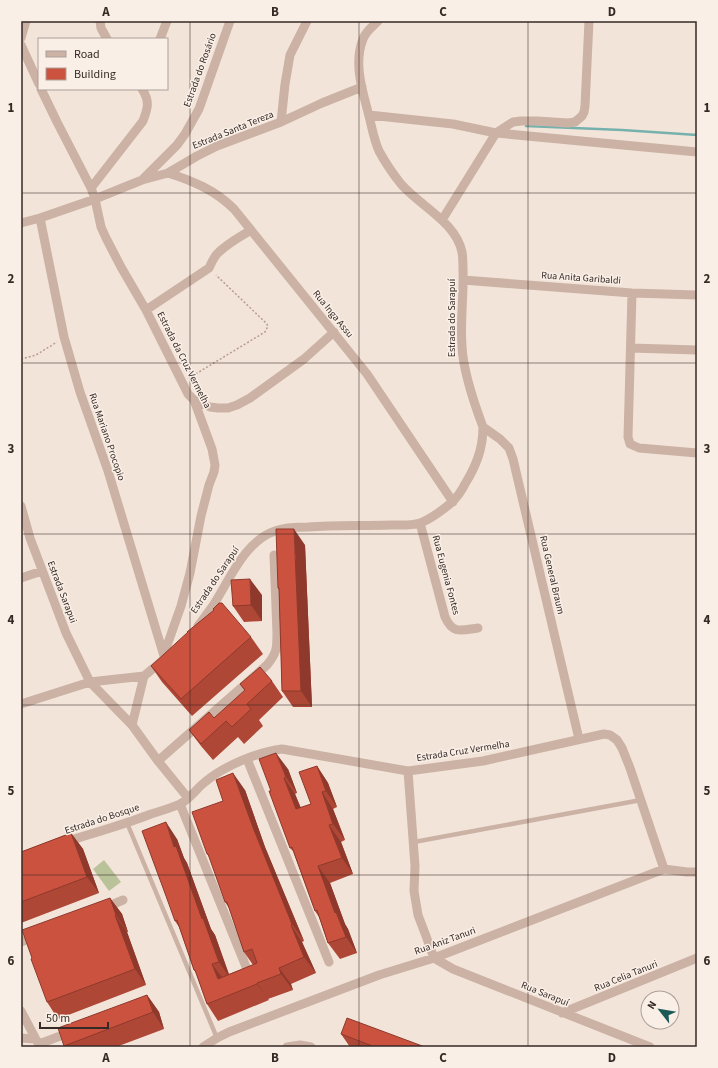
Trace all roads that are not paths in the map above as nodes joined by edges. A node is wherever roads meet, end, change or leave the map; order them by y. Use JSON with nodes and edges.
{"nodes":[{"id":1,"x":26,"y":21,"type":"edge"},
{"id":2,"x":100,"y":21,"type":"edge"},
{"id":3,"x":168,"y":21,"type":"edge"},
{"id":4,"x":230,"y":21,"type":"edge"},
{"id":5,"x":307,"y":21,"type":"edge"},
{"id":6,"x":378,"y":21,"type":"edge"},
{"id":7,"x":589,"y":21,"type":"edge"},
{"id":8,"x":21,"y":38,"type":"edge"},
{"id":9,"x":106,"y":38,"type":"edge"},
{"id":10,"x":160,"y":38,"type":"edge"},
{"id":11,"x":21,"y":45,"type":"edge"},
{"id":12,"x":38,"y":82,"type":"edge"},
{"id":13,"x":362,"y":87,"type":"junction"},
{"id":14,"x":42,"y":90,"type":"edge"},
{"id":15,"x":143,"y":90,"type":"edge"},
{"id":16,"x":369,"y":115,"type":"junction"},
{"id":17,"x":282,"y":122,"type":"junction"},
{"id":18,"x":496,"y":133,"type":"junction"},
{"id":19,"x":697,"y":152,"type":"edge"},
{"id":20,"x":168,"y":173,"type":"junction"},
{"id":21,"x":142,"y":180,"type":"junction"},
{"id":22,"x":91,"y":188,"type":"junction"},
{"id":23,"x":95,"y":199,"type":"junction"},
{"id":24,"x":40,"y":218,"type":"junction"},
{"id":25,"x":442,"y":220,"type":"junction"},
{"id":26,"x":21,"y":223,"type":"edge"},
{"id":27,"x":251,"y":230,"type":"junction"},
{"id":28,"x":463,"y":280,"type":"junction"},
{"id":29,"x":632,"y":293,"type":"junction"},
{"id":30,"x":697,"y":295,"type":"edge"},
{"id":31,"x":146,"y":310,"type":"junction"},
{"id":32,"x":334,"y":332,"type":"junction"},
{"id":33,"x":631,"y":348,"type":"junction"},
{"id":34,"x":697,"y":350,"type":"edge"},
{"id":35,"x":194,"y":400,"type":"junction"},
{"id":36,"x":483,"y":427,"type":"junction"},
{"id":37,"x":697,"y":453,"type":"edge"},
{"id":38,"x":453,"y":502,"type":"junction"},
{"id":39,"x":21,"y":506,"type":"edge"},
{"id":40,"x":420,"y":523,"type":"junction"},
{"id":41,"x":274,"y":555,"type":"dead end"},
{"id":42,"x":42,"y":571,"type":"junction"},
{"id":43,"x":21,"y":578,"type":"edge"},
{"id":44,"x":478,"y":628,"type":"dead end"},
{"id":45,"x":192,"y":634,"type":"edge"},
{"id":46,"x":175,"y":651,"type":"edge"},
{"id":47,"x":164,"y":657,"type":"junction"},
{"id":48,"x":144,"y":676,"type":"junction"},
{"id":49,"x":90,"y":682,"type":"junction"},
{"id":50,"x":21,"y":704,"type":"edge"},
{"id":51,"x":132,"y":725,"type":"junction"},
{"id":52,"x":579,"y":739,"type":"junction"},
{"id":53,"x":247,"y":759,"type":"junction"},
{"id":54,"x":158,"y":761,"type":"junction"},
{"id":55,"x":408,"y":771,"type":"junction"},
{"id":56,"x":188,"y":798,"type":"junction"},
{"id":57,"x":641,"y":800,"type":"junction"},
{"id":58,"x":180,"y":804,"type":"junction"},
{"id":59,"x":127,"y":823,"type":"junction"},
{"id":60,"x":414,"y":842,"type":"junction"},
{"id":61,"x":59,"y":844,"type":"edge"},
{"id":62,"x":664,"y":869,"type":"junction"},
{"id":63,"x":697,"y":872,"type":"edge"},
{"id":64,"x":123,"y":900,"type":"dead end"},
{"id":65,"x":94,"y":912,"type":"edge"},
{"id":66,"x":43,"y":933,"type":"edge"},
{"id":67,"x":21,"y":942,"type":"edge"},
{"id":68,"x":434,"y":958,"type":"junction"},
{"id":69,"x":697,"y":958,"type":"edge"},
{"id":70,"x":329,"y":962,"type":"dead end"},
{"id":71,"x":249,"y":974,"type":"edge"},
{"id":72,"x":21,"y":1011,"type":"edge"},
{"id":73,"x":562,"y":1013,"type":"junction"},
{"id":74,"x":81,"y":1028,"type":"edge"},
{"id":75,"x":21,"y":1038,"type":"edge"},
{"id":76,"x":217,"y":1038,"type":"junction"},
{"id":77,"x":38,"y":1043,"type":"edge"},
{"id":78,"x":203,"y":1047,"type":"edge"},
{"id":79,"x":287,"y":1047,"type":"edge"},
{"id":80,"x":311,"y":1047,"type":"edge"},
{"id":81,"x":650,"y":1047,"type":"edge"}],
"edges":[{"from":1,"to":8,"type":"street"},
{"from":2,"to":9,"type":"street"},
{"from":3,"to":10,"type":"street"},
{"from":4,"to":21,"type":"street","name":"Estrada do Rosário"},
{"from":5,"to":17,"type":"street"},
{"from":6,"to":13,"type":"street","name":"Estrada do Sarapuí"},
{"from":7,"to":18,"type":"street"},
{"from":11,"to":12,"type":"street"},
{"from":13,"to":16,"type":"street","name":"Estrada do Sarapuí"},
{"from":13,"to":17,"type":"street","name":"Estrada Santa Tereza"},
{"from":14,"to":22,"type":"street"},
{"from":15,"to":22,"type":"street"},
{"from":16,"to":18,"type":"street"},
{"from":16,"to":25,"type":"street","name":"Estrada do Sarapuí"},
{"from":17,"to":20,"type":"street","name":"Estrada Santa Tereza"},
{"from":18,"to":19,"type":"street"},
{"from":18,"to":25,"type":"street"},
{"from":20,"to":21,"type":"street","name":"Estrada Santa Tereza"},
{"from":20,"to":27,"type":"street","name":"Rua Inga Assu"},
{"from":21,"to":23,"type":"street","name":"Estrada Santa Tereza"},
{"from":22,"to":23,"type":"street"},
{"from":23,"to":24,"type":"street","name":"Estrada Santa Tereza"},
{"from":23,"to":31,"type":"street","name":"Estrada da Cruz Vermelha"},
{"from":24,"to":26,"type":"street","name":"Estrada Santa Tereza"},
{"from":24,"to":47,"type":"street","name":"Rua Mariano Procopio"},
{"from":25,"to":28,"type":"street","name":"Estrada do Sarapuí"},
{"from":27,"to":31,"type":"street"},
{"from":27,"to":32,"type":"street","name":"Rua Inga Assu"},
{"from":28,"to":29,"type":"street","name":"Rua Anita Garibaldi"},
{"from":28,"to":36,"type":"street","name":"Estrada do Sarapuí"},
{"from":29,"to":30,"type":"street","name":"Rua Anita Garibaldi"},
{"from":29,"to":33,"type":"street"},
{"from":31,"to":35,"type":"street","name":"Estrada da Cruz Vermelha"},
{"from":32,"to":35,"type":"street"},
{"from":32,"to":38,"type":"street","name":"Rua Inga Assu"},
{"from":33,"to":34,"type":"street"},
{"from":33,"to":37,"type":"street"},
{"from":35,"to":47,"type":"street","name":"Estrada da Cruz Vermelha"},
{"from":36,"to":38,"type":"street","name":"Estrada do Sarapuí"},
{"from":36,"to":52,"type":"street","name":"Rua General Braum"},
{"from":38,"to":40,"type":"street","name":"Estrada do Sarapuí"},
{"from":39,"to":42,"type":"street","name":"Estrada Sarapui"},
{"from":40,"to":44,"type":"street","name":"Rua Eugenia Fontes"},
{"from":40,"to":45,"type":"street","name":"Estrada do Sarapuí"},
{"from":41,"to":54,"type":"street"},
{"from":42,"to":43,"type":"street"},
{"from":42,"to":49,"type":"street","name":"Estrada Sarapui"},
{"from":46,"to":47,"type":"street"},
{"from":47,"to":48,"type":"street"},
{"from":48,"to":49,"type":"street"},
{"from":48,"to":51,"type":"street"},
{"from":49,"to":50,"type":"street"},
{"from":49,"to":51,"type":"street"},
{"from":51,"to":54,"type":"street"},
{"from":52,"to":55,"type":"street","name":"Estrada Cruz Vermelha"},
{"from":52,"to":57,"type":"street","name":"Estrada Cruz Vermelha"},
{"from":53,"to":55,"type":"street","name":"Estrada Cruz Vermelha"},
{"from":53,"to":56,"type":"street","name":"Estrada Cruz Vermelha"},
{"from":53,"to":70,"type":"street"},
{"from":54,"to":56,"type":"street"},
{"from":55,"to":60,"type":"street"},
{"from":56,"to":58,"type":"street","name":"Estrada do Bosque"},
{"from":57,"to":60,"type":"lane"},
{"from":57,"to":62,"type":"street","name":"Estrada Cruz Vermelha"},
{"from":58,"to":59,"type":"street","name":"Estrada do Bosque"},
{"from":58,"to":71,"type":"street"},
{"from":59,"to":61,"type":"street","name":"Estrada do Bosque"},
{"from":59,"to":76,"type":"lane"},
{"from":60,"to":68,"type":"street"},
{"from":62,"to":63,"type":"street","name":"Rua Aniz Tanuri"},
{"from":62,"to":68,"type":"street","name":"Rua Aniz Tanuri"},
{"from":64,"to":65,"type":"street"},
{"from":66,"to":67,"type":"street"},
{"from":68,"to":73,"type":"street","name":"Rua Sarapuí"},
{"from":68,"to":76,"type":"street","name":"Rua Aniz Tanuri"},
{"from":69,"to":73,"type":"street","name":"Rua Celia Tanuri"},
{"from":72,"to":77,"type":"street"},
{"from":73,"to":81,"type":"street","name":"Rua Sarapuí"},
{"from":74,"to":77,"type":"street"},
{"from":75,"to":77,"type":"street"},
{"from":76,"to":78,"type":"street","name":"Rua Aniz Tanuri"},
{"from":79,"to":80,"type":"street"}]}
